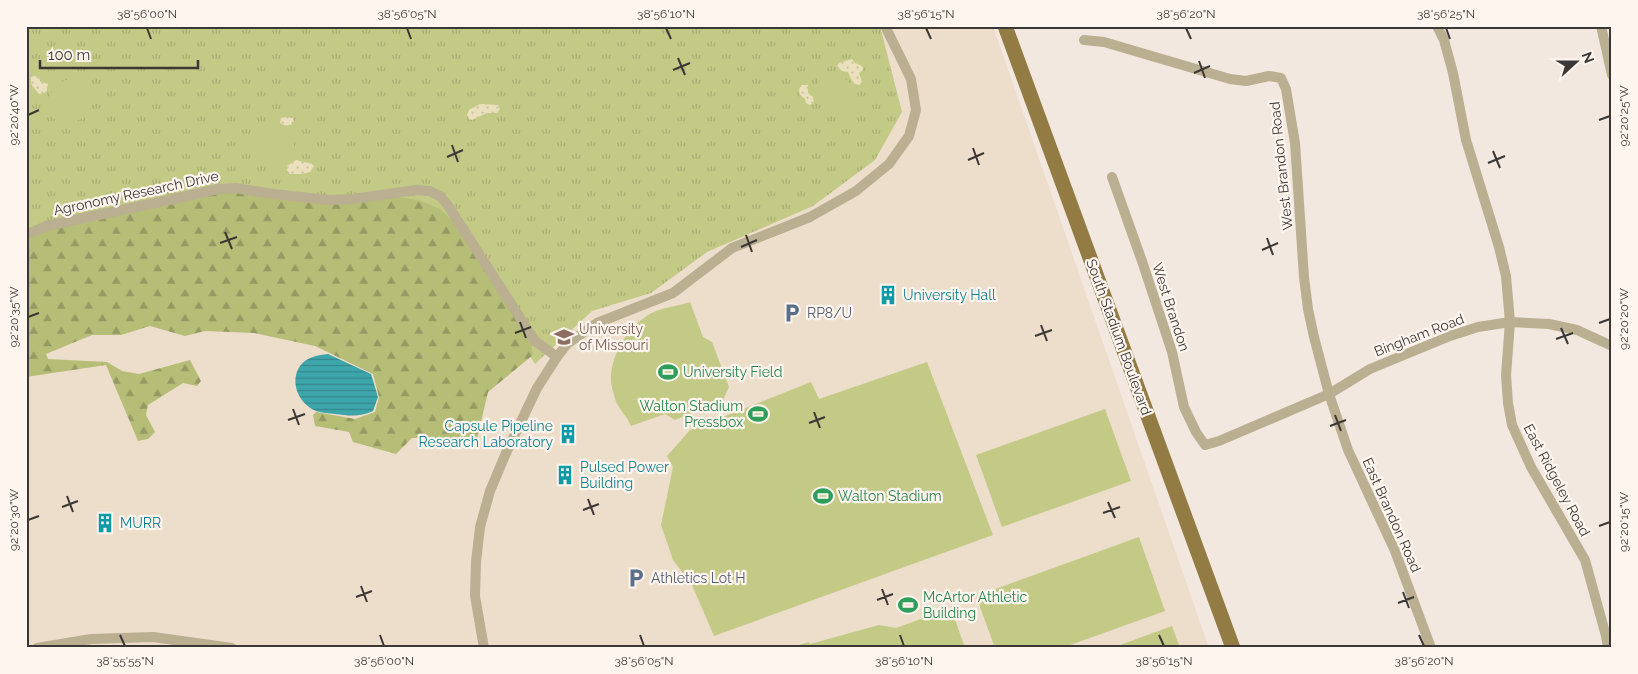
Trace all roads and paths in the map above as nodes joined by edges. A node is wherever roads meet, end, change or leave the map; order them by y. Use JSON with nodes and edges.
{"nodes":[{"id":1,"x":885,"y":26,"type":"edge"},
{"id":2,"x":1005,"y":26,"type":"edge"},
{"id":3,"x":1437,"y":26,"type":"edge"},
{"id":4,"x":1601,"y":26,"type":"edge"},
{"id":5,"x":1084,"y":40,"type":"dead end"},
{"id":6,"x":1612,"y":76,"type":"edge"},
{"id":7,"x":1112,"y":177,"type":"dead end"},
{"id":8,"x":26,"y":234,"type":"edge"},
{"id":9,"x":1510,"y":322,"type":"junction"},
{"id":10,"x":1612,"y":346,"type":"edge"},
{"id":11,"x":557,"y":357,"type":"junction"},
{"id":12,"x":1329,"y":394,"type":"junction"},
{"id":13,"x":1205,"y":445,"type":"joint"},
{"id":14,"x":208,"y":646,"type":"edge"},
{"id":15,"x":36,"y":648,"type":"edge"},
{"id":16,"x":232,"y":648,"type":"edge"},
{"id":17,"x":484,"y":648,"type":"edge"},
{"id":18,"x":1233,"y":648,"type":"edge"},
{"id":19,"x":1430,"y":648,"type":"edge"},
{"id":20,"x":1608,"y":648,"type":"edge"}],
"edges":[{"from":1,"to":11,"type":"street"},
{"from":2,"to":18,"type":"main road","name":"South Stadium Boulevard"},
{"from":3,"to":9,"type":"street","name":"East Ridgeley Road"},
{"from":4,"to":6,"type":"street"},
{"from":5,"to":12,"type":"street","name":"West Brandon Road"},
{"from":7,"to":13,"type":"street","name":"West Brandon"},
{"from":8,"to":11,"type":"street","name":"Agronomy Research Drive"},
{"from":9,"to":10,"type":"street","name":"Bingham Road"},
{"from":9,"to":12,"type":"street","name":"Bingham Road"},
{"from":9,"to":20,"type":"street","name":"East Ridgeley Road"},
{"from":11,"to":17,"type":"street"},
{"from":12,"to":13,"type":"street","name":"Bingham Road"},
{"from":12,"to":19,"type":"street","name":"East Brandon Road"},
{"from":14,"to":15,"type":"street"},
{"from":14,"to":16,"type":"street"}]}
